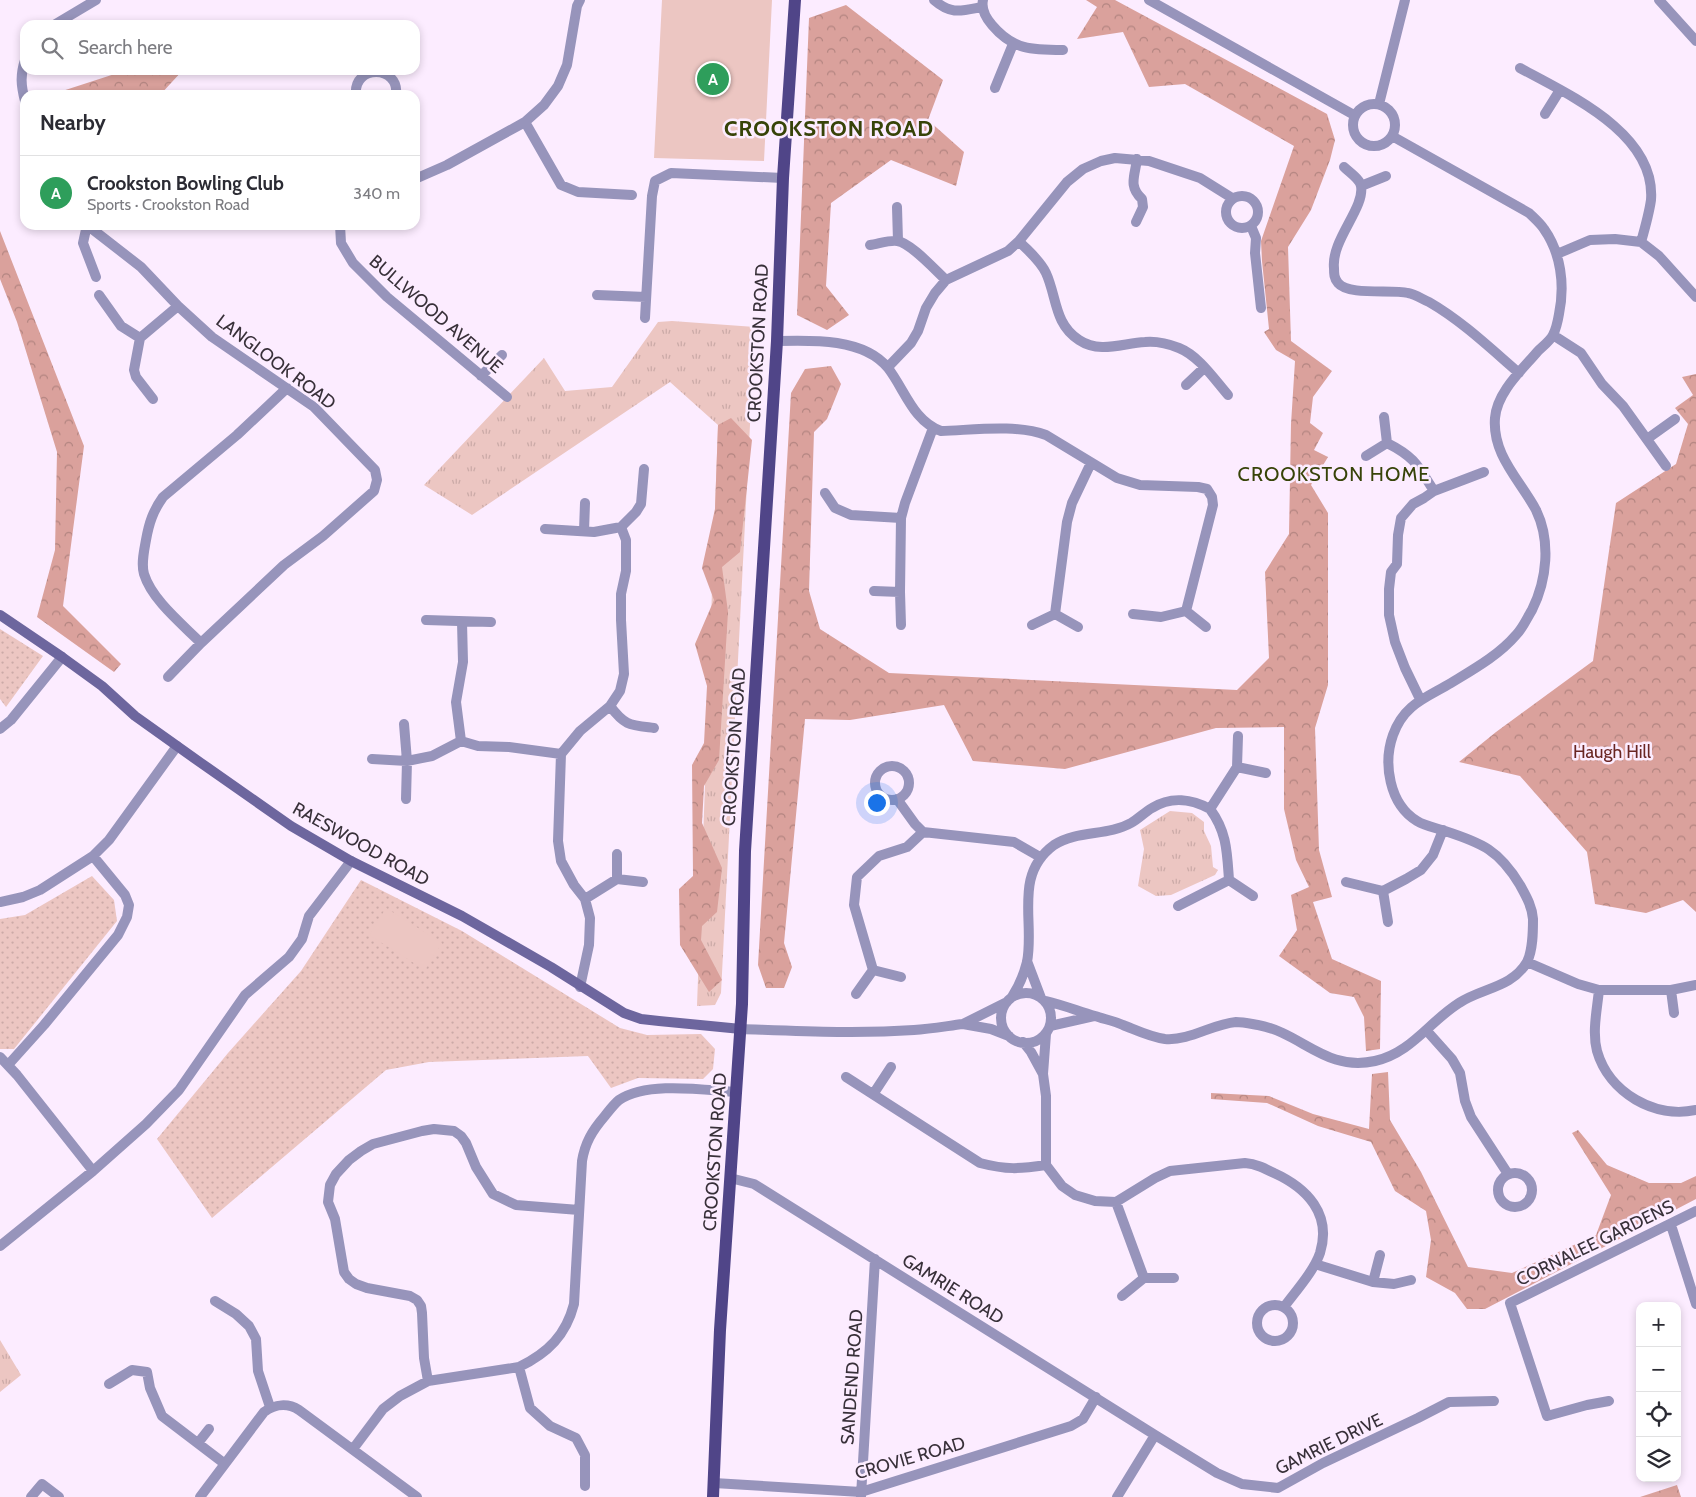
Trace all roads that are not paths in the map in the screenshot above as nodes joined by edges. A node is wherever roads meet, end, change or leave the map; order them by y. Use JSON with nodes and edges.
{"nodes":[{"id":1,"x":96,"y":0,"type":"edge"},
{"id":2,"x":580,"y":0,"type":"edge"},
{"id":3,"x":795,"y":0,"type":"edge"},
{"id":4,"x":934,"y":0,"type":"edge"},
{"id":5,"x":1149,"y":0,"type":"edge"},
{"id":6,"x":1405,"y":0,"type":"edge"},
{"id":7,"x":1659,"y":0,"type":"edge"},
{"id":8,"x":982,"y":3,"type":"edge"},
{"id":9,"x":62,"y":20,"type":"edge"},
{"id":10,"x":1696,"y":41,"type":"edge"},
{"id":11,"x":1013,"y":44,"type":"junction"},
{"id":12,"x":1063,"y":50,"type":"dead end"},
{"id":13,"x":1520,"y":68,"type":"dead end"},
{"id":14,"x":20,"y":75,"type":"edge"},
{"id":15,"x":365,"y":75,"type":"edge"},
{"id":16,"x":386,"y":75,"type":"edge"},
{"id":17,"x":995,"y":88,"type":"dead end"},
{"id":18,"x":22,"y":90,"type":"edge"},
{"id":19,"x":357,"y":90,"type":"edge"},
{"id":20,"x":396,"y":90,"type":"edge"},
{"id":21,"x":1560,"y":90,"type":"junction"},
{"id":22,"x":1378,"y":104,"type":"junction"},
{"id":23,"x":1545,"y":114,"type":"dead end"},
{"id":24,"x":1354,"y":115,"type":"junction"},
{"id":25,"x":525,"y":122,"type":"junction"},
{"id":26,"x":1392,"y":136,"type":"junction"},
{"id":27,"x":1137,"y":159,"type":"junction"},
{"id":28,"x":1344,"y":167,"type":"dead end"},
{"id":29,"x":1386,"y":176,"type":"dead end"},
{"id":30,"x":420,"y":177,"type":"edge"},
{"id":31,"x":783,"y":178,"type":"junction"},
{"id":32,"x":1361,"y":186,"type":"junction"},
{"id":33,"x":632,"y":195,"type":"dead end"},
{"id":34,"x":1232,"y":198,"type":"junction"},
{"id":35,"x":897,"y":207,"type":"dead end"},
{"id":36,"x":1136,"y":222,"type":"dead end"},
{"id":37,"x":1251,"y":226,"type":"junction"},
{"id":38,"x":86,"y":230,"type":"edge"},
{"id":39,"x":92,"y":230,"type":"edge"},
{"id":40,"x":340,"y":230,"type":"edge"},
{"id":41,"x":898,"y":241,"type":"junction"},
{"id":42,"x":1018,"y":241,"type":"junction"},
{"id":43,"x":1641,"y":242,"type":"junction"},
{"id":44,"x":870,"y":245,"type":"dead end"},
{"id":45,"x":1557,"y":254,"type":"junction"},
{"id":46,"x":96,"y":277,"type":"dead end"},
{"id":47,"x":946,"y":280,"type":"junction"},
{"id":48,"x":99,"y":295,"type":"dead end"},
{"id":49,"x":597,"y":295,"type":"dead end"},
{"id":50,"x":646,"y":297,"type":"junction"},
{"id":51,"x":1696,"y":297,"type":"edge"},
{"id":52,"x":178,"y":306,"type":"junction"},
{"id":53,"x":1262,"y":308,"type":"dead end"},
{"id":54,"x":644,"y":318,"type":"dead end"},
{"id":55,"x":1553,"y":335,"type":"junction"},
{"id":56,"x":140,"y":338,"type":"junction"},
{"id":57,"x":777,"y":341,"type":"junction"},
{"id":58,"x":502,"y":355,"type":"dead end"},
{"id":59,"x":888,"y":368,"type":"junction"},
{"id":60,"x":1204,"y":368,"type":"junction"},
{"id":61,"x":1519,"y":372,"type":"junction"},
{"id":62,"x":481,"y":376,"type":"junction"},
{"id":63,"x":1186,"y":385,"type":"dead end"},
{"id":64,"x":287,"y":388,"type":"junction"},
{"id":65,"x":1228,"y":395,"type":"dead end"},
{"id":66,"x":507,"y":397,"type":"dead end"},
{"id":67,"x":153,"y":399,"type":"dead end"},
{"id":68,"x":1384,"y":417,"type":"dead end"},
{"id":69,"x":1675,"y":419,"type":"dead end"},
{"id":70,"x":933,"y":428,"type":"junction"},
{"id":71,"x":1648,"y":439,"type":"junction"},
{"id":72,"x":1387,"y":442,"type":"junction"},
{"id":73,"x":1366,"y":456,"type":"dead end"},
{"id":74,"x":1091,"y":463,"type":"junction"},
{"id":75,"x":1666,"y":466,"type":"dead end"},
{"id":76,"x":644,"y":469,"type":"dead end"},
{"id":77,"x":1484,"y":472,"type":"dead end"},
{"id":78,"x":1434,"y":491,"type":"junction"},
{"id":79,"x":825,"y":493,"type":"dead end"},
{"id":80,"x":585,"y":503,"type":"dead end"},
{"id":81,"x":902,"y":518,"type":"junction"},
{"id":82,"x":621,"y":527,"type":"junction"},
{"id":83,"x":545,"y":529,"type":"dead end"},
{"id":84,"x":584,"y":531,"type":"junction"},
{"id":85,"x":874,"y":591,"type":"dead end"},
{"id":86,"x":900,"y":592,"type":"junction"},
{"id":87,"x":1186,"y":611,"type":"junction"},
{"id":88,"x":1056,"y":614,"type":"junction"},
{"id":89,"x":1133,"y":614,"type":"dead end"},
{"id":90,"x":0,"y":615,"type":"edge"},
{"id":91,"x":426,"y":620,"type":"dead end"},
{"id":92,"x":462,"y":622,"type":"junction"},
{"id":93,"x":491,"y":622,"type":"dead end"},
{"id":94,"x":901,"y":625,"type":"dead end"},
{"id":95,"x":1032,"y":625,"type":"dead end"},
{"id":96,"x":1206,"y":627,"type":"dead end"},
{"id":97,"x":1078,"y":628,"type":"dead end"},
{"id":98,"x":201,"y":643,"type":"junction"},
{"id":99,"x":62,"y":657,"type":"junction"},
{"id":100,"x":168,"y":677,"type":"dead end"},
{"id":101,"x":1420,"y":699,"type":"junction"},
{"id":102,"x":610,"y":706,"type":"junction"},
{"id":103,"x":404,"y":724,"type":"dead end"},
{"id":104,"x":654,"y":728,"type":"dead end"},
{"id":105,"x":0,"y":729,"type":"edge"},
{"id":106,"x":1238,"y":736,"type":"dead end"},
{"id":107,"x":461,"y":741,"type":"junction"},
{"id":108,"x":177,"y":746,"type":"junction"},
{"id":109,"x":561,"y":754,"type":"junction"},
{"id":110,"x":372,"y":759,"type":"dead end"},
{"id":111,"x":407,"y":761,"type":"junction"},
{"id":112,"x":1237,"y":766,"type":"junction"},
{"id":113,"x":1266,"y":773,"type":"dead end"},
{"id":114,"x":406,"y":799,"type":"dead end"},
{"id":115,"x":897,"y":799,"type":"dead end"},
{"id":116,"x":1210,"y":809,"type":"junction"},
{"id":117,"x":1443,"y":830,"type":"junction"},
{"id":118,"x":923,"y":832,"type":"junction"},
{"id":119,"x":618,"y":854,"type":"dead end"},
{"id":120,"x":93,"y":856,"type":"junction"},
{"id":121,"x":1040,"y":857,"type":"junction"},
{"id":122,"x":351,"y":861,"type":"junction"},
{"id":123,"x":618,"y":879,"type":"junction"},
{"id":124,"x":1229,"y":880,"type":"junction"},
{"id":125,"x":643,"y":882,"type":"dead end"},
{"id":126,"x":1346,"y":882,"type":"dead end"},
{"id":127,"x":1384,"y":891,"type":"junction"},
{"id":128,"x":1253,"y":896,"type":"dead end"},
{"id":129,"x":585,"y":899,"type":"junction"},
{"id":130,"x":0,"y":902,"type":"edge"},
{"id":131,"x":1178,"y":906,"type":"dead end"},
{"id":132,"x":1388,"y":922,"type":"dead end"},
{"id":133,"x":1027,"y":961,"type":"junction"},
{"id":134,"x":1527,"y":962,"type":"junction"},
{"id":135,"x":873,"y":970,"type":"junction"},
{"id":136,"x":902,"y":977,"type":"dead end"},
{"id":137,"x":1696,"y":985,"type":"edge"},
{"id":138,"x":580,"y":987,"type":"junction"},
{"id":139,"x":1598,"y":990,"type":"junction"},
{"id":140,"x":1671,"y":990,"type":"junction"},
{"id":141,"x":856,"y":994,"type":"dead end"},
{"id":142,"x":1009,"y":1000,"type":"junction"},
{"id":143,"x":1043,"y":1000,"type":"junction"},
{"id":144,"x":1674,"y":1013,"type":"dead end"},
{"id":145,"x":1094,"y":1016,"type":"junction"},
{"id":146,"x":963,"y":1024,"type":"junction"},
{"id":147,"x":741,"y":1029,"type":"junction"},
{"id":148,"x":1048,"y":1030,"type":"junction"},
{"id":149,"x":1427,"y":1031,"type":"junction"},
{"id":150,"x":1009,"y":1036,"type":"junction"},
{"id":151,"x":1023,"y":1042,"type":"junction"},
{"id":152,"x":0,"y":1057,"type":"edge"},
{"id":153,"x":8,"y":1066,"type":"junction"},
{"id":154,"x":892,"y":1067,"type":"dead end"},
{"id":155,"x":1042,"y":1074,"type":"junction"},
{"id":156,"x":846,"y":1077,"type":"dead end"},
{"id":157,"x":736,"y":1092,"type":"junction"},
{"id":158,"x":874,"y":1093,"type":"junction"},
{"id":159,"x":1696,"y":1110,"type":"edge"},
{"id":160,"x":1046,"y":1165,"type":"junction"},
{"id":161,"x":93,"y":1171,"type":"junction"},
{"id":162,"x":1508,"y":1174,"type":"dead end"},
{"id":163,"x":730,"y":1178,"type":"junction"},
{"id":164,"x":1116,"y":1202,"type":"junction"},
{"id":165,"x":580,"y":1210,"type":"junction"},
{"id":166,"x":1696,"y":1211,"type":"edge"},
{"id":167,"x":1671,"y":1225,"type":"junction"},
{"id":168,"x":0,"y":1246,"type":"edge"},
{"id":169,"x":1380,"y":1255,"type":"dead end"},
{"id":170,"x":876,"y":1259,"type":"junction"},
{"id":171,"x":1315,"y":1264,"type":"junction"},
{"id":172,"x":1144,"y":1278,"type":"junction"},
{"id":173,"x":1174,"y":1278,"type":"dead end"},
{"id":174,"x":1411,"y":1280,"type":"dead end"},
{"id":175,"x":1373,"y":1282,"type":"junction"},
{"id":176,"x":1122,"y":1296,"type":"dead end"},
{"id":177,"x":216,"y":1301,"type":"dead end"},
{"id":178,"x":1696,"y":1304,"type":"edge"},
{"id":179,"x":1284,"y":1307,"type":"dead end"},
{"id":180,"x":519,"y":1367,"type":"junction"},
{"id":181,"x":428,"y":1381,"type":"junction"},
{"id":182,"x":109,"y":1384,"type":"dead end"},
{"id":183,"x":1096,"y":1397,"type":"junction"},
{"id":184,"x":1494,"y":1400,"type":"dead end"},
{"id":185,"x":1609,"y":1401,"type":"dead end"},
{"id":186,"x":270,"y":1407,"type":"junction"},
{"id":187,"x":209,"y":1429,"type":"dead end"},
{"id":188,"x":1155,"y":1435,"type":"junction"},
{"id":189,"x":198,"y":1443,"type":"junction"},
{"id":190,"x":352,"y":1448,"type":"junction"},
{"id":191,"x":226,"y":1464,"type":"junction"},
{"id":192,"x":714,"y":1483,"type":"junction"},
{"id":193,"x":586,"y":1486,"type":"dead end"},
{"id":194,"x":1278,"y":1492,"type":"edge"},
{"id":195,"x":861,"y":1494,"type":"edge"},
{"id":196,"x":31,"y":1497,"type":"edge"},
{"id":197,"x":59,"y":1497,"type":"edge"},
{"id":198,"x":200,"y":1497,"type":"edge"},
{"id":199,"x":417,"y":1497,"type":"edge"},
{"id":200,"x":713,"y":1497,"type":"edge"},
{"id":201,"x":1117,"y":1497,"type":"edge"}],
"edges":[{"from":1,"to":9,"type":"street"},
{"from":2,"to":25,"type":"street"},
{"from":3,"to":31,"type":"main road","name":"CROOKSTON ROAD"},
{"from":4,"to":8,"type":"street"},
{"from":5,"to":24,"type":"street"},
{"from":6,"to":22,"type":"street"},
{"from":7,"to":10,"type":"street"},
{"from":8,"to":11,"type":"street"},
{"from":11,"to":12,"type":"street"},
{"from":11,"to":17,"type":"street"},
{"from":13,"to":21,"type":"street"},
{"from":14,"to":18,"type":"street"},
{"from":15,"to":19,"type":"street"},
{"from":16,"to":20,"type":"street"},
{"from":21,"to":23,"type":"street"},
{"from":21,"to":43,"type":"street"},
{"from":22,"to":24,"type":"street"},
{"from":22,"to":26,"type":"street"},
{"from":24,"to":26,"type":"street"},
{"from":25,"to":30,"type":"street"},
{"from":25,"to":33,"type":"street"},
{"from":26,"to":45,"type":"street"},
{"from":27,"to":34,"type":"street"},
{"from":27,"to":36,"type":"street"},
{"from":27,"to":42,"type":"street"},
{"from":28,"to":32,"type":"street"},
{"from":29,"to":32,"type":"street"},
{"from":31,"to":50,"type":"street"},
{"from":31,"to":57,"type":"main road","name":"CROOKSTON ROAD"},
{"from":32,"to":61,"type":"street"},
{"from":34,"to":37,"type":"street"},
{"from":34,"to":37,"type":"street"},
{"from":35,"to":41,"type":"street"},
{"from":37,"to":53,"type":"street"},
{"from":38,"to":46,"type":"street"},
{"from":39,"to":52,"type":"street","name":"LANGLOOK ROAD"},
{"from":40,"to":62,"type":"street","name":"BULLWOOD AVENUE"},
{"from":41,"to":44,"type":"street"},
{"from":41,"to":47,"type":"street"},
{"from":42,"to":47,"type":"street"},
{"from":42,"to":60,"type":"street"},
{"from":43,"to":45,"type":"street"},
{"from":43,"to":51,"type":"street"},
{"from":45,"to":55,"type":"street"},
{"from":47,"to":59,"type":"street"},
{"from":48,"to":56,"type":"street"},
{"from":49,"to":50,"type":"street"},
{"from":50,"to":54,"type":"street"},
{"from":52,"to":56,"type":"street"},
{"from":52,"to":64,"type":"street","name":"LANGLOOK ROAD"},
{"from":55,"to":61,"type":"street"},
{"from":55,"to":71,"type":"street"},
{"from":56,"to":67,"type":"street"},
{"from":57,"to":59,"type":"street"},
{"from":57,"to":147,"type":"main road","name":"CROOKSTON ROAD"},
{"from":58,"to":62,"type":"street"},
{"from":59,"to":70,"type":"street"},
{"from":60,"to":63,"type":"street"},
{"from":60,"to":65,"type":"street"},
{"from":61,"to":101,"type":"street"},
{"from":62,"to":66,"type":"street","name":"BULLWOOD AVENUE"},
{"from":64,"to":98,"type":"street"},
{"from":64,"to":98,"type":"street","name":"LANGLOOK ROAD"},
{"from":68,"to":72,"type":"street"},
{"from":69,"to":71,"type":"street"},
{"from":70,"to":74,"type":"street"},
{"from":70,"to":81,"type":"street"},
{"from":71,"to":75,"type":"street"},
{"from":72,"to":73,"type":"street"},
{"from":72,"to":78,"type":"street"},
{"from":74,"to":87,"type":"street"},
{"from":74,"to":88,"type":"street"},
{"from":76,"to":82,"type":"street"},
{"from":77,"to":78,"type":"street"},
{"from":78,"to":101,"type":"street"},
{"from":79,"to":81,"type":"street"},
{"from":80,"to":84,"type":"street"},
{"from":81,"to":86,"type":"street"},
{"from":82,"to":84,"type":"street"},
{"from":82,"to":102,"type":"street"},
{"from":83,"to":84,"type":"street"},
{"from":85,"to":86,"type":"street"},
{"from":86,"to":94,"type":"street"},
{"from":87,"to":89,"type":"street"},
{"from":87,"to":96,"type":"street"},
{"from":88,"to":95,"type":"street"},
{"from":88,"to":97,"type":"street"},
{"from":90,"to":99,"type":"street","name":"RAESWOOD ROAD"},
{"from":91,"to":92,"type":"street"},
{"from":92,"to":93,"type":"street"},
{"from":92,"to":107,"type":"street"},
{"from":98,"to":100,"type":"street","name":"LANGLOOK ROAD"},
{"from":99,"to":105,"type":"street"},
{"from":99,"to":108,"type":"street","name":"RAESWOOD ROAD"},
{"from":101,"to":117,"type":"street"},
{"from":102,"to":104,"type":"street"},
{"from":102,"to":109,"type":"street"},
{"from":103,"to":111,"type":"street"},
{"from":106,"to":112,"type":"street"},
{"from":107,"to":109,"type":"street"},
{"from":107,"to":111,"type":"street"},
{"from":108,"to":120,"type":"street"},
{"from":108,"to":122,"type":"street","name":"RAESWOOD ROAD"},
{"from":109,"to":129,"type":"street"},
{"from":110,"to":111,"type":"street"},
{"from":111,"to":114,"type":"street"},
{"from":112,"to":113,"type":"street"},
{"from":112,"to":116,"type":"street"},
{"from":115,"to":118,"type":"street"},
{"from":116,"to":121,"type":"street"},
{"from":116,"to":124,"type":"street"},
{"from":117,"to":127,"type":"street"},
{"from":117,"to":134,"type":"street"},
{"from":118,"to":121,"type":"street"},
{"from":118,"to":135,"type":"street"},
{"from":119,"to":123,"type":"street"},
{"from":120,"to":130,"type":"street"},
{"from":120,"to":153,"type":"street"},
{"from":121,"to":133,"type":"street"},
{"from":122,"to":138,"type":"street","name":"RAESWOOD ROAD"},
{"from":122,"to":161,"type":"street"},
{"from":123,"to":125,"type":"street"},
{"from":123,"to":129,"type":"street"},
{"from":124,"to":128,"type":"street"},
{"from":124,"to":131,"type":"street"},
{"from":126,"to":127,"type":"street"},
{"from":127,"to":132,"type":"street"},
{"from":129,"to":138,"type":"street"},
{"from":133,"to":142,"type":"street"},
{"from":133,"to":143,"type":"street"},
{"from":134,"to":139,"type":"street"},
{"from":134,"to":149,"type":"street"},
{"from":135,"to":136,"type":"street"},
{"from":135,"to":141,"type":"street"},
{"from":137,"to":140,"type":"street"},
{"from":138,"to":147,"type":"street","name":"RAESWOOD ROAD"},
{"from":139,"to":140,"type":"street"},
{"from":139,"to":159,"type":"street"},
{"from":140,"to":144,"type":"street"},
{"from":142,"to":143,"type":"street"},
{"from":142,"to":146,"type":"street"},
{"from":142,"to":150,"type":"street"},
{"from":143,"to":145,"type":"street"},
{"from":143,"to":148,"type":"street"},
{"from":145,"to":148,"type":"street"},
{"from":145,"to":149,"type":"street"},
{"from":146,"to":147,"type":"street"},
{"from":146,"to":150,"type":"street"},
{"from":147,"to":157,"type":"main road","name":"CROOKSTON ROAD"},
{"from":148,"to":151,"type":"street"},
{"from":148,"to":155,"type":"street"},
{"from":149,"to":162,"type":"street"},
{"from":150,"to":151,"type":"street"},
{"from":151,"to":155,"type":"street"},
{"from":152,"to":153,"type":"street"},
{"from":153,"to":161,"type":"street"},
{"from":154,"to":158,"type":"street"},
{"from":155,"to":160,"type":"street"},
{"from":156,"to":158,"type":"street"},
{"from":157,"to":163,"type":"main road","name":"CROOKSTON ROAD"},
{"from":157,"to":165,"type":"street"},
{"from":158,"to":160,"type":"street"},
{"from":160,"to":164,"type":"street"},
{"from":161,"to":168,"type":"street"},
{"from":163,"to":170,"type":"street","name":"GAMRIE ROAD"},
{"from":163,"to":192,"type":"main road","name":"CROOKSTON ROAD"},
{"from":164,"to":171,"type":"street"},
{"from":164,"to":172,"type":"street"},
{"from":165,"to":180,"type":"street"},
{"from":165,"to":181,"type":"street"},
{"from":166,"to":167,"type":"street","name":"CORNALEE GARDENS"},
{"from":167,"to":178,"type":"street"},
{"from":167,"to":185,"type":"street","name":"CORNALEE GARDENS"},
{"from":169,"to":175,"type":"street"},
{"from":170,"to":183,"type":"street","name":"GAMRIE ROAD"},
{"from":170,"to":195,"type":"street","name":"SANDEND ROAD"},
{"from":171,"to":175,"type":"street"},
{"from":171,"to":179,"type":"street"},
{"from":172,"to":173,"type":"street"},
{"from":172,"to":176,"type":"street"},
{"from":174,"to":175,"type":"street"},
{"from":177,"to":186,"type":"street"},
{"from":180,"to":181,"type":"street"},
{"from":180,"to":193,"type":"street"},
{"from":181,"to":190,"type":"street"},
{"from":182,"to":189,"type":"street"},
{"from":183,"to":188,"type":"street","name":"GAMRIE ROAD"},
{"from":183,"to":195,"type":"street","name":"CROVIE ROAD"},
{"from":184,"to":194,"type":"street","name":"GAMRIE DRIVE"},
{"from":186,"to":190,"type":"street"},
{"from":186,"to":191,"type":"street"},
{"from":187,"to":189,"type":"street"},
{"from":188,"to":194,"type":"street","name":"GAMRIE DRIVE"},
{"from":188,"to":201,"type":"street"},
{"from":189,"to":191,"type":"street"},
{"from":190,"to":199,"type":"street"},
{"from":191,"to":198,"type":"street"},
{"from":192,"to":195,"type":"street","name":"CROVIE ROAD"},
{"from":192,"to":200,"type":"main road","name":"CROOKSTON ROAD"},
{"from":196,"to":197,"type":"street"}]}
